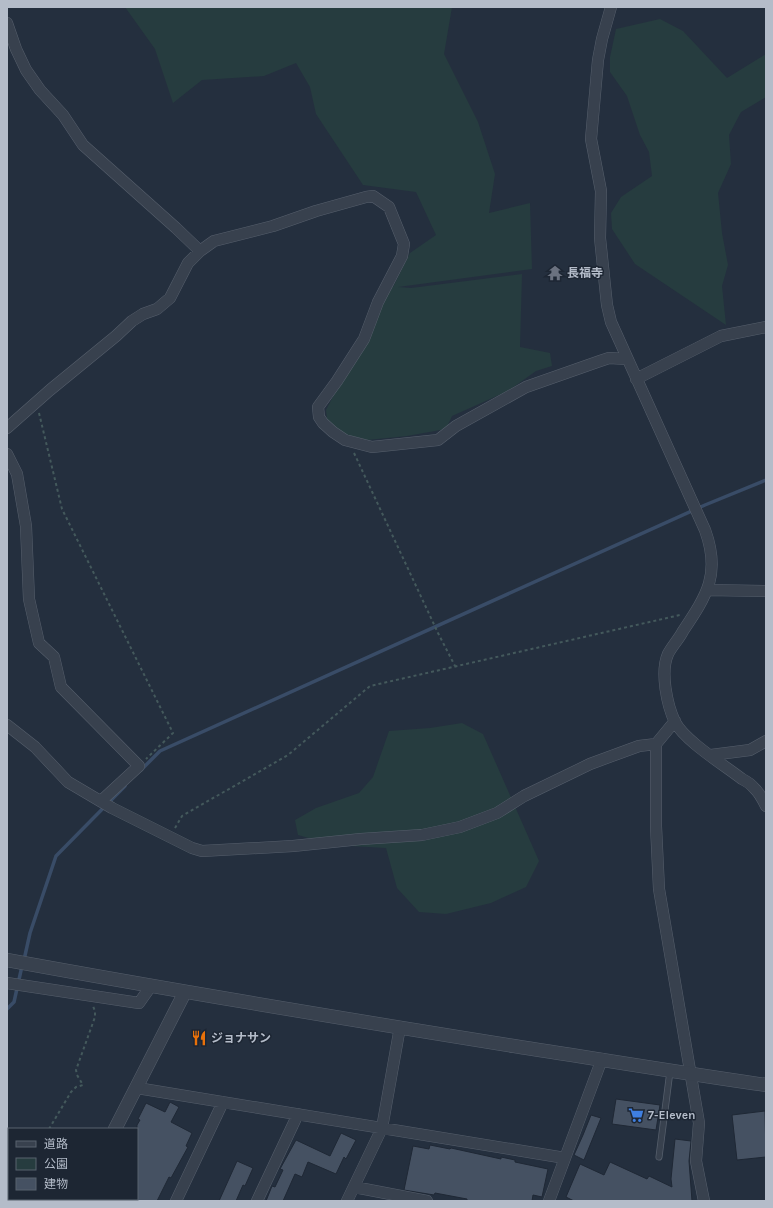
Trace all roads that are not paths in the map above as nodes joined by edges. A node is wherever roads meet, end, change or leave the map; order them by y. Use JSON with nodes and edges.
{"nodes":[{"id":1,"x":611,"y":7,"type":"edge"},
{"id":2,"x":7,"y":23,"type":"edge"},
{"id":3,"x":200,"y":251,"type":"junction"},
{"id":4,"x":766,"y":326,"type":"edge"},
{"id":5,"x":627,"y":358,"type":"junction"},
{"id":6,"x":636,"y":379,"type":"junction"},
{"id":7,"x":7,"y":428,"type":"edge"},
{"id":8,"x":7,"y":454,"type":"edge"},
{"id":9,"x":708,"y":590,"type":"junction"},
{"id":10,"x":766,"y":591,"type":"edge"},
{"id":11,"x":675,"y":721,"type":"junction"},
{"id":12,"x":7,"y":725,"type":"edge"},
{"id":13,"x":766,"y":741,"type":"edge"},
{"id":14,"x":656,"y":744,"type":"junction"},
{"id":15,"x":711,"y":755,"type":"junction"},
{"id":16,"x":101,"y":802,"type":"junction"},
{"id":17,"x":766,"y":806,"type":"edge"},
{"id":18,"x":7,"y":960,"type":"edge"},
{"id":19,"x":7,"y":983,"type":"edge"},
{"id":20,"x":151,"y":986,"type":"junction"},
{"id":21,"x":185,"y":992,"type":"junction"},
{"id":22,"x":400,"y":1027,"type":"junction"},
{"id":23,"x":602,"y":1059,"type":"junction"},
{"id":24,"x":670,"y":1071,"type":"junction"},
{"id":25,"x":690,"y":1075,"type":"junction"},
{"id":26,"x":766,"y":1085,"type":"edge"},
{"id":27,"x":137,"y":1088,"type":"junction"},
{"id":28,"x":223,"y":1102,"type":"junction"},
{"id":29,"x":298,"y":1114,"type":"junction"},
{"id":30,"x":116,"y":1128,"type":"edge"},
{"id":31,"x":382,"y":1128,"type":"junction"},
{"id":32,"x":659,"y":1157,"type":"dead end"},
{"id":33,"x":565,"y":1158,"type":"junction"},
{"id":34,"x":354,"y":1187,"type":"junction"},
{"id":35,"x":176,"y":1201,"type":"edge"},
{"id":36,"x":257,"y":1201,"type":"edge"},
{"id":37,"x":347,"y":1201,"type":"edge"},
{"id":38,"x":427,"y":1201,"type":"edge"},
{"id":39,"x":549,"y":1201,"type":"edge"},
{"id":40,"x":704,"y":1201,"type":"edge"}],
"edges":[{"from":1,"to":5,"type":"street"},
{"from":2,"to":3,"type":"street"},
{"from":3,"to":5,"type":"street"},
{"from":3,"to":7,"type":"street"},
{"from":4,"to":6,"type":"street"},
{"from":5,"to":6,"type":"street"},
{"from":6,"to":9,"type":"street"},
{"from":8,"to":16,"type":"street"},
{"from":9,"to":10,"type":"street"},
{"from":9,"to":11,"type":"street"},
{"from":11,"to":14,"type":"street"},
{"from":11,"to":15,"type":"street"},
{"from":12,"to":16,"type":"street"},
{"from":13,"to":15,"type":"street"},
{"from":14,"to":16,"type":"street"},
{"from":14,"to":25,"type":"street"},
{"from":15,"to":17,"type":"street"},
{"from":18,"to":20,"type":"street"},
{"from":19,"to":20,"type":"street"},
{"from":20,"to":21,"type":"street"},
{"from":21,"to":22,"type":"street"},
{"from":21,"to":27,"type":"street"},
{"from":22,"to":23,"type":"street"},
{"from":22,"to":31,"type":"street"},
{"from":23,"to":24,"type":"street"},
{"from":23,"to":33,"type":"street"},
{"from":24,"to":25,"type":"street"},
{"from":24,"to":32,"type":"lane"},
{"from":25,"to":26,"type":"street"},
{"from":25,"to":40,"type":"street"},
{"from":27,"to":28,"type":"street"},
{"from":27,"to":30,"type":"street"},
{"from":28,"to":29,"type":"street"},
{"from":28,"to":35,"type":"street"},
{"from":29,"to":31,"type":"street"},
{"from":29,"to":36,"type":"street"},
{"from":31,"to":33,"type":"street"},
{"from":31,"to":34,"type":"street"},
{"from":33,"to":39,"type":"street"},
{"from":34,"to":37,"type":"street"},
{"from":34,"to":38,"type":"street"}]}
